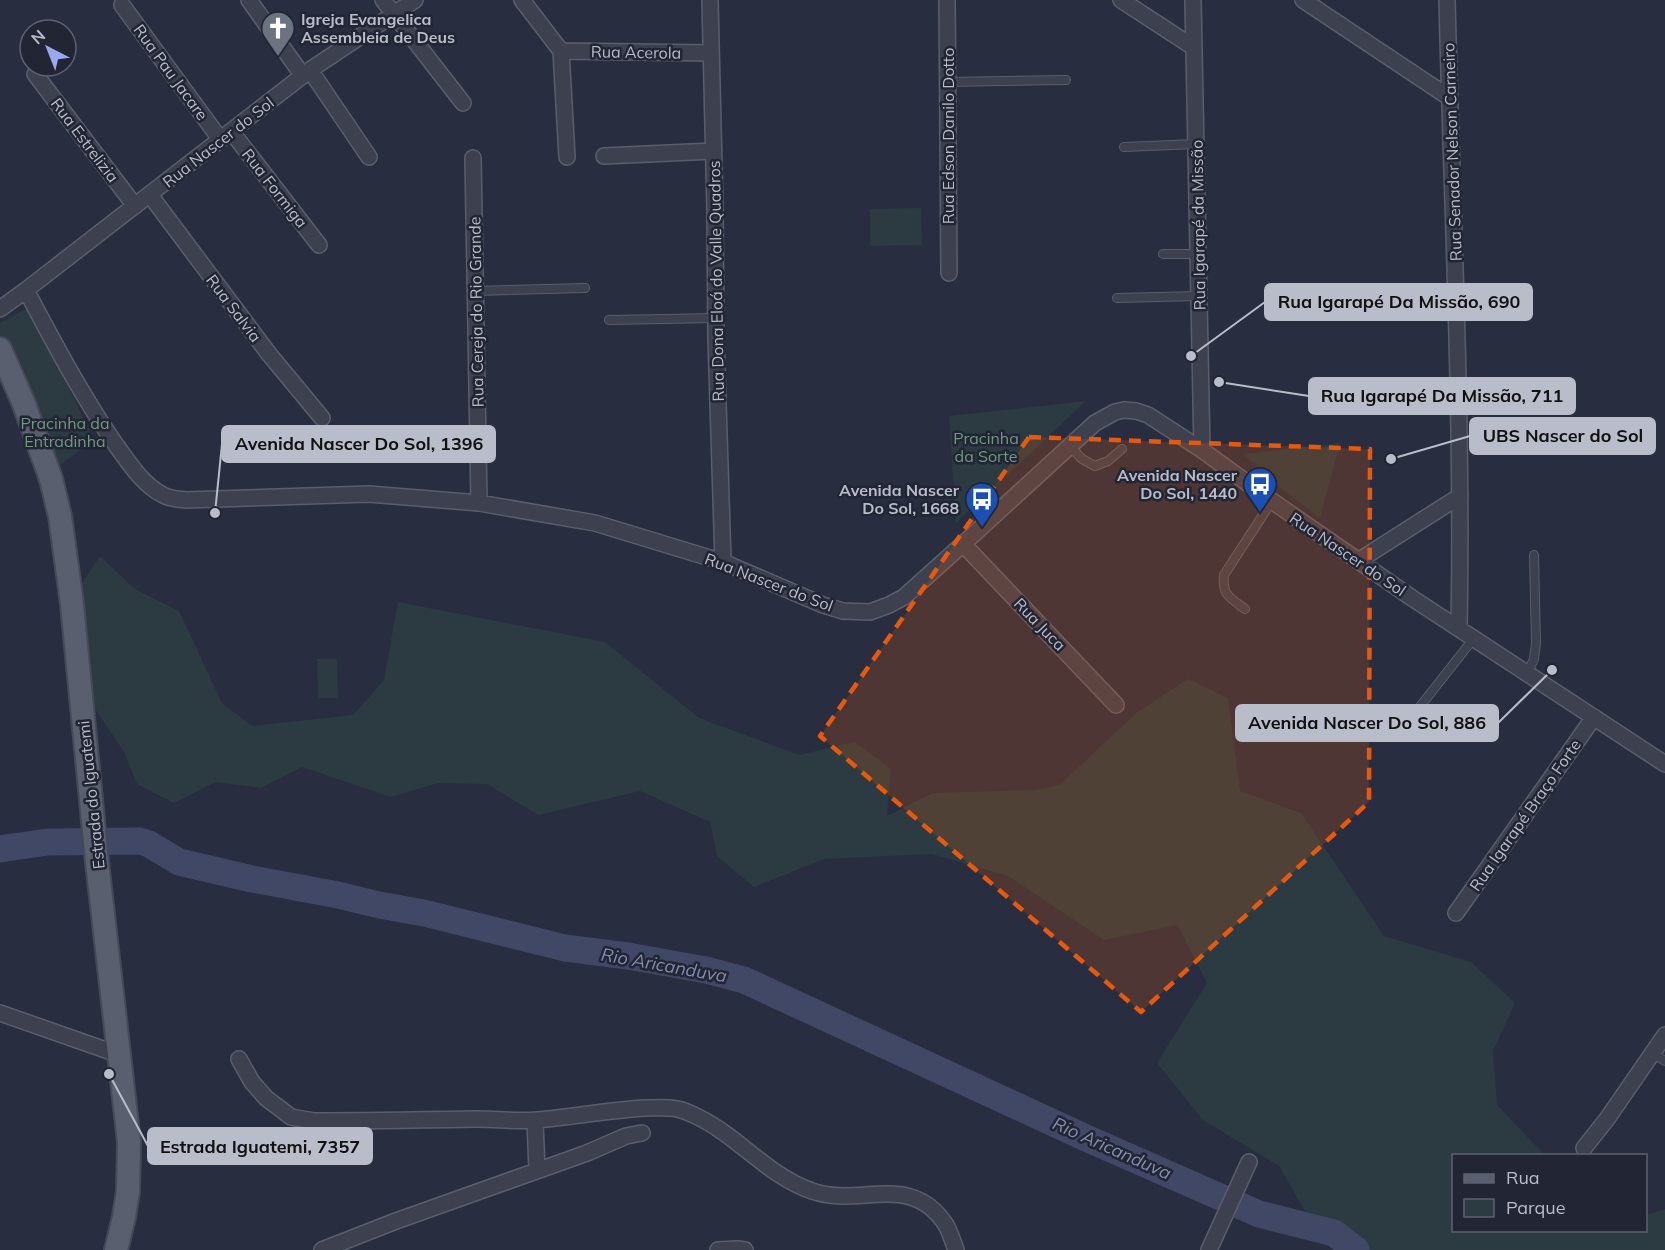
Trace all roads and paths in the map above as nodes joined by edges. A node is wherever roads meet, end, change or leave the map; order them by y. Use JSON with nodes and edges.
{"nodes":[{"id":1,"x":249,"y":0,"type":"edge"},
{"id":2,"x":383,"y":0,"type":"edge"},
{"id":3,"x":415,"y":0,"type":"edge"},
{"id":4,"x":522,"y":0,"type":"edge"},
{"id":5,"x":710,"y":0,"type":"edge"},
{"id":6,"x":947,"y":0,"type":"edge"},
{"id":7,"x":1121,"y":0,"type":"edge"},
{"id":8,"x":1193,"y":0,"type":"edge"},
{"id":9,"x":1303,"y":0,"type":"edge"},
{"id":10,"x":1447,"y":0,"type":"edge"},
{"id":11,"x":122,"y":5,"type":"dead end"},
{"id":12,"x":394,"y":15,"type":"junction"},
{"id":13,"x":1193,"y":47,"type":"junction"},
{"id":14,"x":561,"y":51,"type":"junction"},
{"id":15,"x":710,"y":53,"type":"junction"},
{"id":16,"x":307,"y":73,"type":"junction"},
{"id":17,"x":38,"y":78,"type":"edge"},
{"id":18,"x":1066,"y":80,"type":"dead end"},
{"id":19,"x":948,"y":82,"type":"junction"},
{"id":20,"x":1449,"y":98,"type":"junction"},
{"id":21,"x":463,"y":104,"type":"dead end"},
{"id":22,"x":226,"y":135,"type":"junction"},
{"id":23,"x":1196,"y":144,"type":"junction"},
{"id":24,"x":1124,"y":147,"type":"dead end"},
{"id":25,"x":713,"y":151,"type":"junction"},
{"id":26,"x":604,"y":156,"type":"dead end"},
{"id":27,"x":369,"y":157,"type":"dead end"},
{"id":28,"x":567,"y":157,"type":"dead end"},
{"id":29,"x":473,"y":158,"type":"dead end"},
{"id":30,"x":150,"y":195,"type":"junction"},
{"id":31,"x":135,"y":206,"type":"junction"},
{"id":32,"x":319,"y":245,"type":"dead end"},
{"id":33,"x":1163,"y":254,"type":"dead end"},
{"id":34,"x":1198,"y":254,"type":"junction"},
{"id":35,"x":949,"y":273,"type":"dead end"},
{"id":36,"x":585,"y":288,"type":"dead end"},
{"id":37,"x":26,"y":290,"type":"junction"},
{"id":38,"x":476,"y":291,"type":"junction"},
{"id":39,"x":1199,"y":296,"type":"junction"},
{"id":40,"x":1117,"y":298,"type":"dead end"},
{"id":41,"x":0,"y":309,"type":"edge"},
{"id":42,"x":716,"y":318,"type":"junction"},
{"id":43,"x":609,"y":320,"type":"dead end"},
{"id":44,"x":0,"y":348,"type":"edge"},
{"id":45,"x":322,"y":418,"type":"dead end"},
{"id":46,"x":1070,"y":446,"type":"junction"},
{"id":47,"x":1122,"y":448,"type":"dead end"},
{"id":48,"x":1202,"y":450,"type":"junction"},
{"id":49,"x":1460,"y":496,"type":"junction"},
{"id":50,"x":1272,"y":501,"type":"junction"},
{"id":51,"x":479,"y":503,"type":"junction"},
{"id":52,"x":963,"y":544,"type":"junction"},
{"id":53,"x":1534,"y":555,"type":"dead end"},
{"id":54,"x":1358,"y":561,"type":"junction"},
{"id":55,"x":723,"y":562,"type":"junction"},
{"id":56,"x":1245,"y":609,"type":"dead end"},
{"id":57,"x":1459,"y":627,"type":"junction"},
{"id":58,"x":1474,"y":638,"type":"junction"},
{"id":59,"x":1527,"y":674,"type":"junction"},
{"id":60,"x":1116,"y":705,"type":"dead end"},
{"id":61,"x":1594,"y":717,"type":"junction"},
{"id":62,"x":1396,"y":737,"type":"dead end"},
{"id":63,"x":1665,"y":764,"type":"edge"},
{"id":64,"x":1456,"y":913,"type":"dead end"},
{"id":65,"x":0,"y":1013,"type":"edge"},
{"id":66,"x":1665,"y":1035,"type":"edge"},
{"id":67,"x":120,"y":1055,"type":"junction"},
{"id":68,"x":1659,"y":1057,"type":"edge"},
{"id":69,"x":239,"y":1059,"type":"dead end"},
{"id":70,"x":535,"y":1121,"type":"junction"},
{"id":71,"x":642,"y":1133,"type":"dead end"},
{"id":72,"x":1584,"y":1148,"type":"dead end"},
{"id":73,"x":1249,"y":1162,"type":"dead end"},
{"id":74,"x":537,"y":1172,"type":"junction"},
{"id":75,"x":116,"y":1250,"type":"edge"},
{"id":76,"x":322,"y":1250,"type":"edge"},
{"id":77,"x":718,"y":1250,"type":"edge"},
{"id":78,"x":745,"y":1250,"type":"edge"},
{"id":79,"x":956,"y":1250,"type":"edge"},
{"id":80,"x":1209,"y":1250,"type":"edge"}],
"edges":[{"from":1,"to":16,"type":"street"},
{"from":2,"to":12,"type":"street"},
{"from":3,"to":12,"type":"street","name":"Rua Nascer do Sol"},
{"from":4,"to":14,"type":"street"},
{"from":5,"to":15,"type":"street","name":"Rua Dona Eloá do Valle Quadros"},
{"from":6,"to":19,"type":"street","name":"Rua Edson Danilo Dotto"},
{"from":7,"to":13,"type":"street"},
{"from":8,"to":13,"type":"street","name":"Rua Igarapé da Missão"},
{"from":9,"to":20,"type":"street"},
{"from":10,"to":20,"type":"street","name":"Rua Senador Nelson Carneiro"},
{"from":11,"to":22,"type":"street","name":"Rua Pau Jacare"},
{"from":12,"to":16,"type":"street","name":"Rua Nascer do Sol"},
{"from":12,"to":21,"type":"street"},
{"from":13,"to":23,"type":"street","name":"Rua Igarapé da Missão"},
{"from":14,"to":15,"type":"street","name":"Rua Acerola"},
{"from":14,"to":28,"type":"street"},
{"from":15,"to":25,"type":"street","name":"Rua Dona Eloá do Valle Quadros"},
{"from":16,"to":22,"type":"street","name":"Rua Nascer do Sol"},
{"from":16,"to":27,"type":"street"},
{"from":17,"to":31,"type":"street","name":"Rua Estrelizia"},
{"from":18,"to":19,"type":"lane"},
{"from":19,"to":35,"type":"street","name":"Rua Edson Danilo Dotto"},
{"from":20,"to":49,"type":"street","name":"Rua Senador Nelson Carneiro"},
{"from":22,"to":30,"type":"street","name":"Rua Nascer do Sol"},
{"from":22,"to":32,"type":"street","name":"Rua Formiga"},
{"from":23,"to":24,"type":"lane"},
{"from":23,"to":34,"type":"street","name":"Rua Igarapé da Missão"},
{"from":25,"to":26,"type":"street"},
{"from":25,"to":42,"type":"street","name":"Rua Dona Eloá do Valle Quadros"},
{"from":29,"to":38,"type":"street","name":"Rua Cereja do Rio Grande"},
{"from":30,"to":31,"type":"street","name":"Rua Nascer do Sol"},
{"from":30,"to":45,"type":"street","name":"Rua Salvia"},
{"from":31,"to":37,"type":"street","name":"Rua Nascer do Sol"},
{"from":33,"to":34,"type":"lane"},
{"from":34,"to":39,"type":"street","name":"Rua Igarapé da Missão"},
{"from":36,"to":38,"type":"lane"},
{"from":37,"to":41,"type":"street","name":"Rua Nascer do Sol"},
{"from":37,"to":51,"type":"street","name":"Rua Nascer do Sol"},
{"from":38,"to":51,"type":"street","name":"Rua Cereja do Rio Grande"},
{"from":39,"to":40,"type":"lane"},
{"from":39,"to":48,"type":"street","name":"Rua Igarapé da Missão"},
{"from":42,"to":43,"type":"lane"},
{"from":42,"to":55,"type":"street","name":"Rua Dona Eloá do Valle Quadros"},
{"from":44,"to":67,"type":"main road","name":"Estrada do Iguatemi"},
{"from":46,"to":47,"type":"lane"},
{"from":46,"to":48,"type":"street","name":"Rua Nascer do Sol"},
{"from":46,"to":52,"type":"street","name":"Rua Nascer do Sol"},
{"from":48,"to":50,"type":"street","name":"Rua Nascer do Sol"},
{"from":49,"to":54,"type":"street"},
{"from":49,"to":57,"type":"street","name":"Rua Senador Nelson Carneiro"},
{"from":50,"to":54,"type":"street","name":"Rua Nascer do Sol"},
{"from":50,"to":56,"type":"lane"},
{"from":51,"to":55,"type":"street","name":"Rua Nascer do Sol"},
{"from":52,"to":55,"type":"street","name":"Rua Nascer do Sol"},
{"from":52,"to":60,"type":"street","name":"Rua Juca"},
{"from":53,"to":59,"type":"lane"},
{"from":54,"to":57,"type":"street","name":"Rua Nascer do Sol"},
{"from":57,"to":58,"type":"street","name":"Rua Nascer do Sol"},
{"from":58,"to":59,"type":"street","name":"Rua Nascer do Sol"},
{"from":58,"to":62,"type":"lane"},
{"from":59,"to":61,"type":"street","name":"Rua Nascer do Sol"},
{"from":61,"to":63,"type":"street","name":"Rua Nascer do Sol"},
{"from":61,"to":64,"type":"street","name":"Rua Igarapé Braço Forte"},
{"from":65,"to":67,"type":"street"},
{"from":66,"to":68,"type":"street"},
{"from":67,"to":75,"type":"main road","name":"Estrada do Iguatemi"},
{"from":68,"to":72,"type":"street"},
{"from":69,"to":70,"type":"street"},
{"from":70,"to":74,"type":"street"},
{"from":70,"to":79,"type":"street"},
{"from":71,"to":74,"type":"street"},
{"from":73,"to":80,"type":"street"},
{"from":74,"to":76,"type":"street"},
{"from":77,"to":78,"type":"street"}]}
